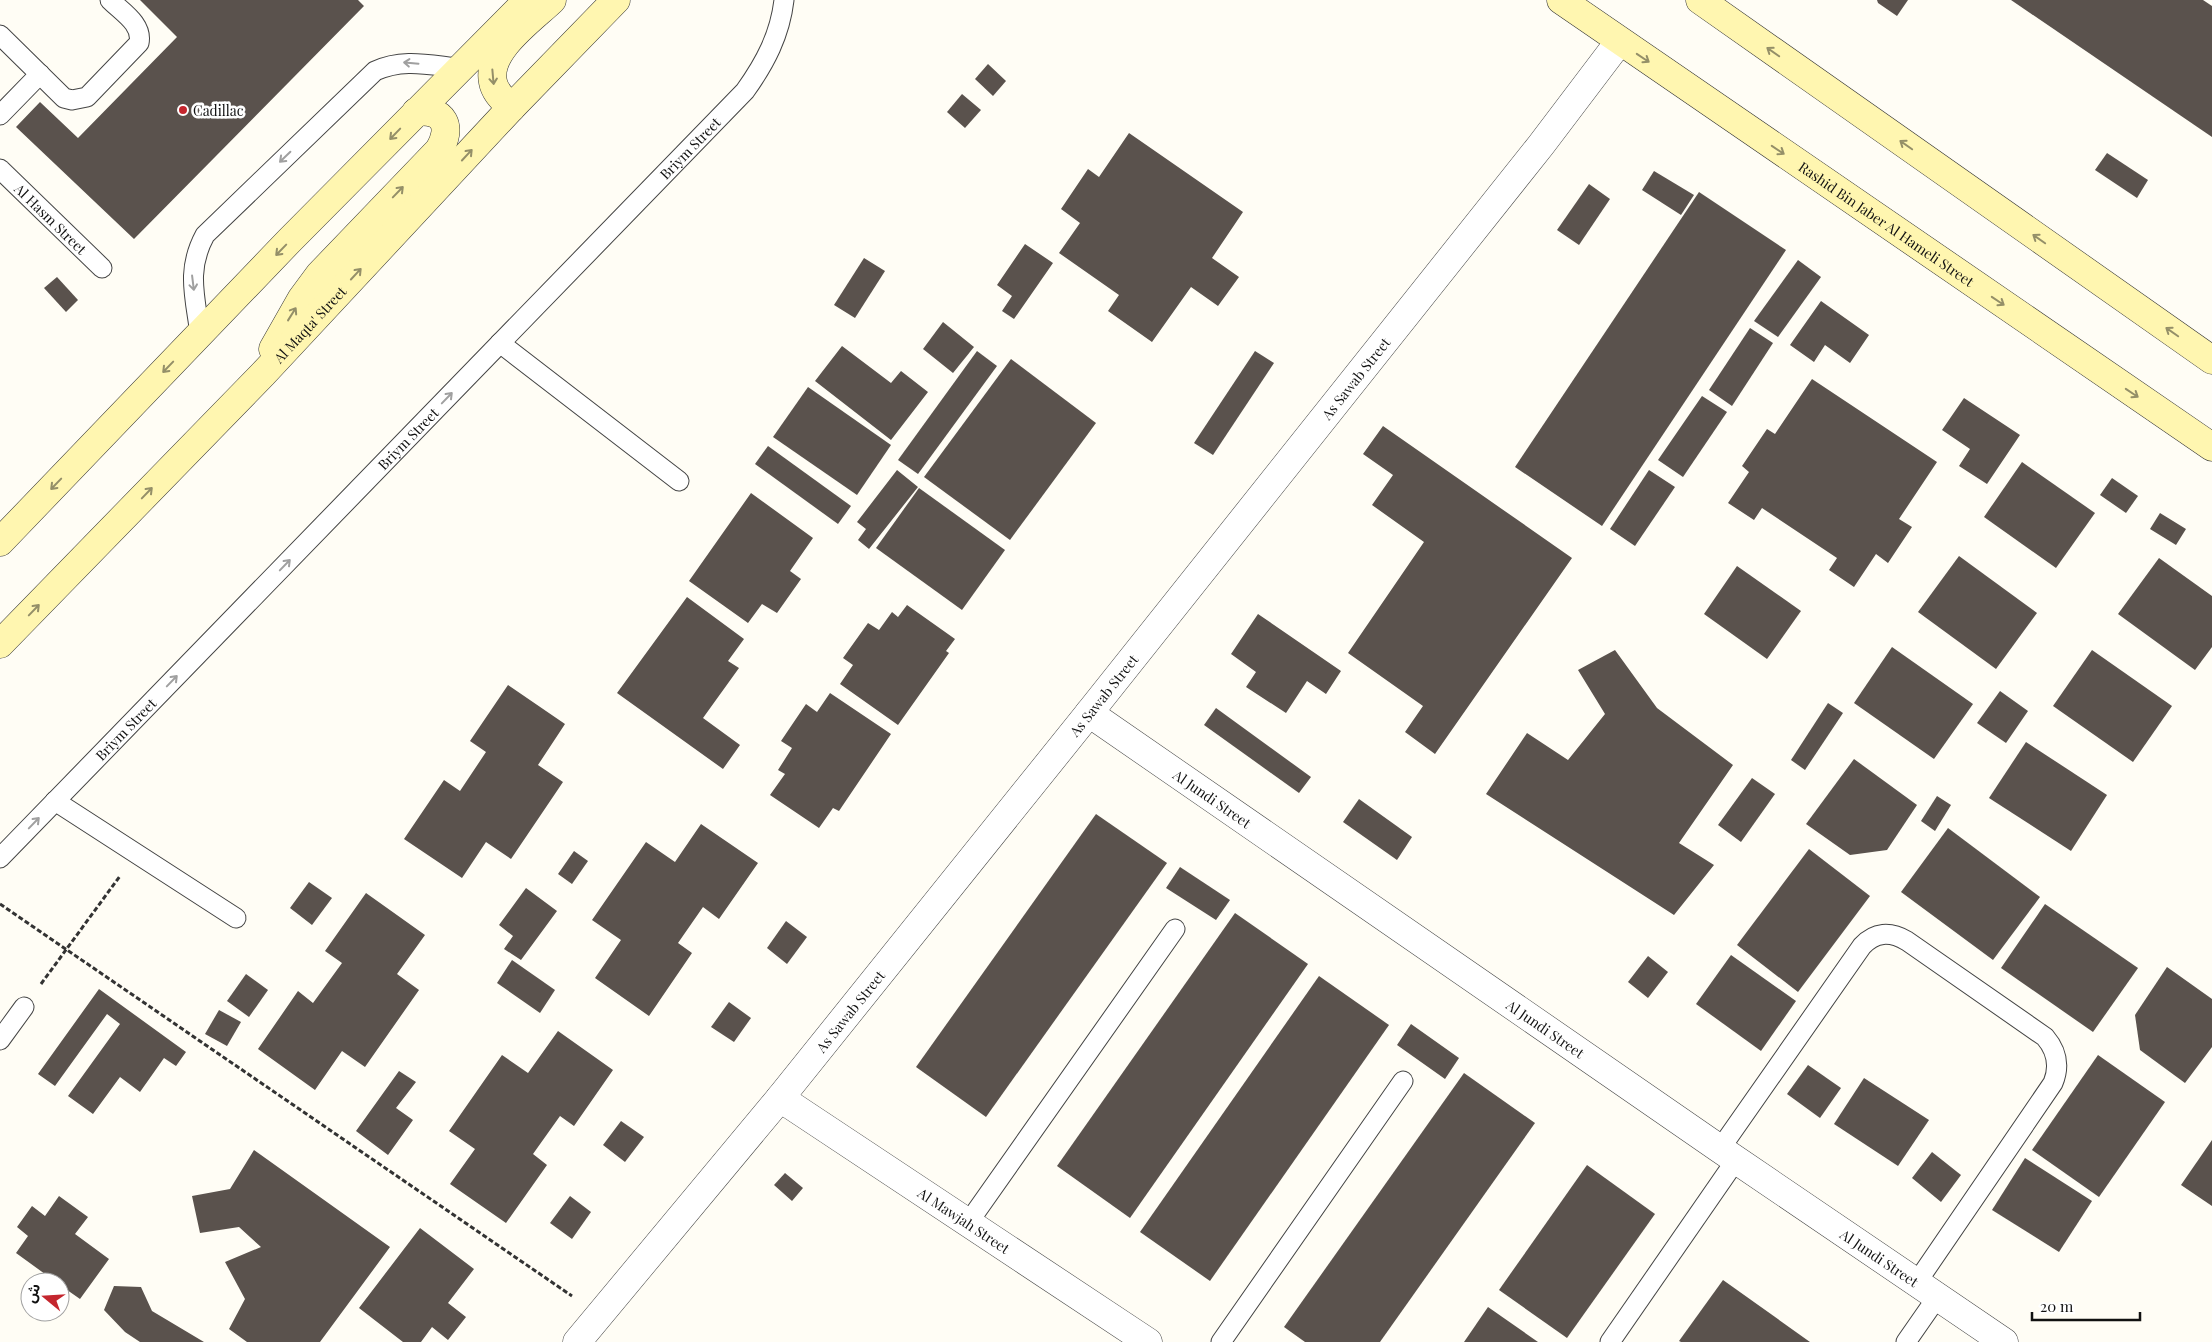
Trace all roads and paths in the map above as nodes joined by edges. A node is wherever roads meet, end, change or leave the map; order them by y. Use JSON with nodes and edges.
{"nodes":[{"id":1,"x":110,"y":0,"type":"edge"},
{"id":2,"x":528,"y":0,"type":"edge"},
{"id":3,"x":552,"y":0,"type":"edge"},
{"id":4,"x":616,"y":0,"type":"edge"},
{"id":5,"x":784,"y":0,"type":"edge"},
{"id":6,"x":1561,"y":0,"type":"edge"},
{"id":7,"x":1712,"y":3,"type":"edge"},
{"id":8,"x":0,"y":35,"type":"edge"},
{"id":9,"x":1619,"y":42,"type":"junction"},
{"id":10,"x":460,"y":68,"type":"junction"},
{"id":11,"x":40,"y":74,"type":"junction"},
{"id":12,"x":511,"y":108,"type":"junction"},
{"id":13,"x":416,"y":112,"type":"junction"},
{"id":14,"x":0,"y":115,"type":"edge"},
{"id":15,"x":0,"y":169,"type":"edge"},
{"id":16,"x":102,"y":268,"type":"dead end"},
{"id":17,"x":200,"y":334,"type":"junction"},
{"id":18,"x":500,"y":343,"type":"junction"},
{"id":19,"x":2212,"y":360,"type":"edge"},
{"id":20,"x":263,"y":374,"type":"junction"},
{"id":21,"x":2212,"y":447,"type":"edge"},
{"id":22,"x":679,"y":481,"type":"dead end"},
{"id":23,"x":0,"y":542,"type":"edge"},
{"id":24,"x":0,"y":644,"type":"edge"},
{"id":25,"x":1090,"y":713,"type":"junction"},
{"id":26,"x":56,"y":801,"type":"junction"},
{"id":27,"x":136,"y":853,"type":"junction"},
{"id":28,"x":0,"y":858,"type":"edge"},
{"id":29,"x":0,"y":904,"type":"edge"},
{"id":30,"x":236,"y":918,"type":"dead end"},
{"id":31,"x":1175,"y":929,"type":"dead end"},
{"id":32,"x":66,"y":949,"type":"junction"},
{"id":33,"x":24,"y":1007,"type":"joint"},
{"id":34,"x":0,"y":1040,"type":"edge"},
{"id":35,"x":1403,"y":1081,"type":"dead end"},
{"id":36,"x":780,"y":1098,"type":"junction"},
{"id":37,"x":1728,"y":1154,"type":"junction"},
{"id":38,"x":968,"y":1223,"type":"junction"},
{"id":39,"x":1928,"y":1289,"type":"junction"},
{"id":40,"x":600,"y":1314,"type":"junction"},
{"id":41,"x":1619,"y":1339,"type":"edge"},
{"id":42,"x":577,"y":1342,"type":"edge"},
{"id":43,"x":1148,"y":1342,"type":"edge"},
{"id":44,"x":1221,"y":1342,"type":"edge"},
{"id":45,"x":1906,"y":1342,"type":"edge"},
{"id":46,"x":2004,"y":1342,"type":"edge"}],
"edges":[{"from":1,"to":11,"type":"lane"},
{"from":2,"to":10,"type":"street"},
{"from":3,"to":12,"type":"street","one_way":true},
{"from":4,"to":12,"type":"street","name":"Al Maqta' Street"},
{"from":5,"to":18,"type":"lane","name":"Briym Street"},
{"from":6,"to":9,"type":"street","name":"Rashid Bin Jaber Al Hameli Street"},
{"from":19,"to":7,"type":"street","one_way":true},
{"from":8,"to":11,"type":"lane"},
{"from":9,"to":21,"type":"street","name":"Rashid Bin Jaber Al Hameli Street","one_way":true},
{"from":9,"to":25,"type":"street","name":"As Sawab Street"},
{"from":10,"to":13,"type":"street"},
{"from":10,"to":17,"type":"lane","one_way":true},
{"from":11,"to":14,"type":"lane"},
{"from":20,"to":12,"type":"street","name":"Al Maqta' Street","one_way":true},
{"from":13,"to":17,"type":"street","one_way":true},
{"from":20,"to":13,"type":"street","one_way":true},
{"from":15,"to":16,"type":"lane","name":"Al Hasm Street"},
{"from":17,"to":23,"type":"street","one_way":true},
{"from":18,"to":22,"type":"lane"},
{"from":26,"to":18,"type":"lane","name":"Briym Street","one_way":true},
{"from":24,"to":20,"type":"street","name":"Al Maqta' Street","one_way":true},
{"from":25,"to":36,"type":"street","name":"As Sawab Street"},
{"from":25,"to":37,"type":"street","name":"Al Jundi Street"},
{"from":26,"to":27,"type":"lane"},
{"from":28,"to":26,"type":"lane","name":"Briym Street","one_way":true},
{"from":27,"to":30,"type":"lane"},
{"from":27,"to":32,"type":"path"},
{"from":29,"to":32,"type":"path"},
{"from":31,"to":38,"type":"lane"},
{"from":32,"to":33,"type":"path"},
{"from":32,"to":40,"type":"path"},
{"from":33,"to":34,"type":"lane"},
{"from":35,"to":44,"type":"lane"},
{"from":36,"to":38,"type":"street","name":"Al Mawjah Street"},
{"from":36,"to":40,"type":"street","name":"As Sawab Street"},
{"from":37,"to":39,"type":"street","name":"Al Jundi Street"},
{"from":37,"to":39,"type":"lane"},
{"from":37,"to":41,"type":"lane"},
{"from":38,"to":43,"type":"street","name":"Al Mawjah Street"},
{"from":39,"to":45,"type":"lane"},
{"from":39,"to":46,"type":"street","name":"Al Jundi Street"},
{"from":40,"to":42,"type":"street","name":"As Sawab Street"}]}
